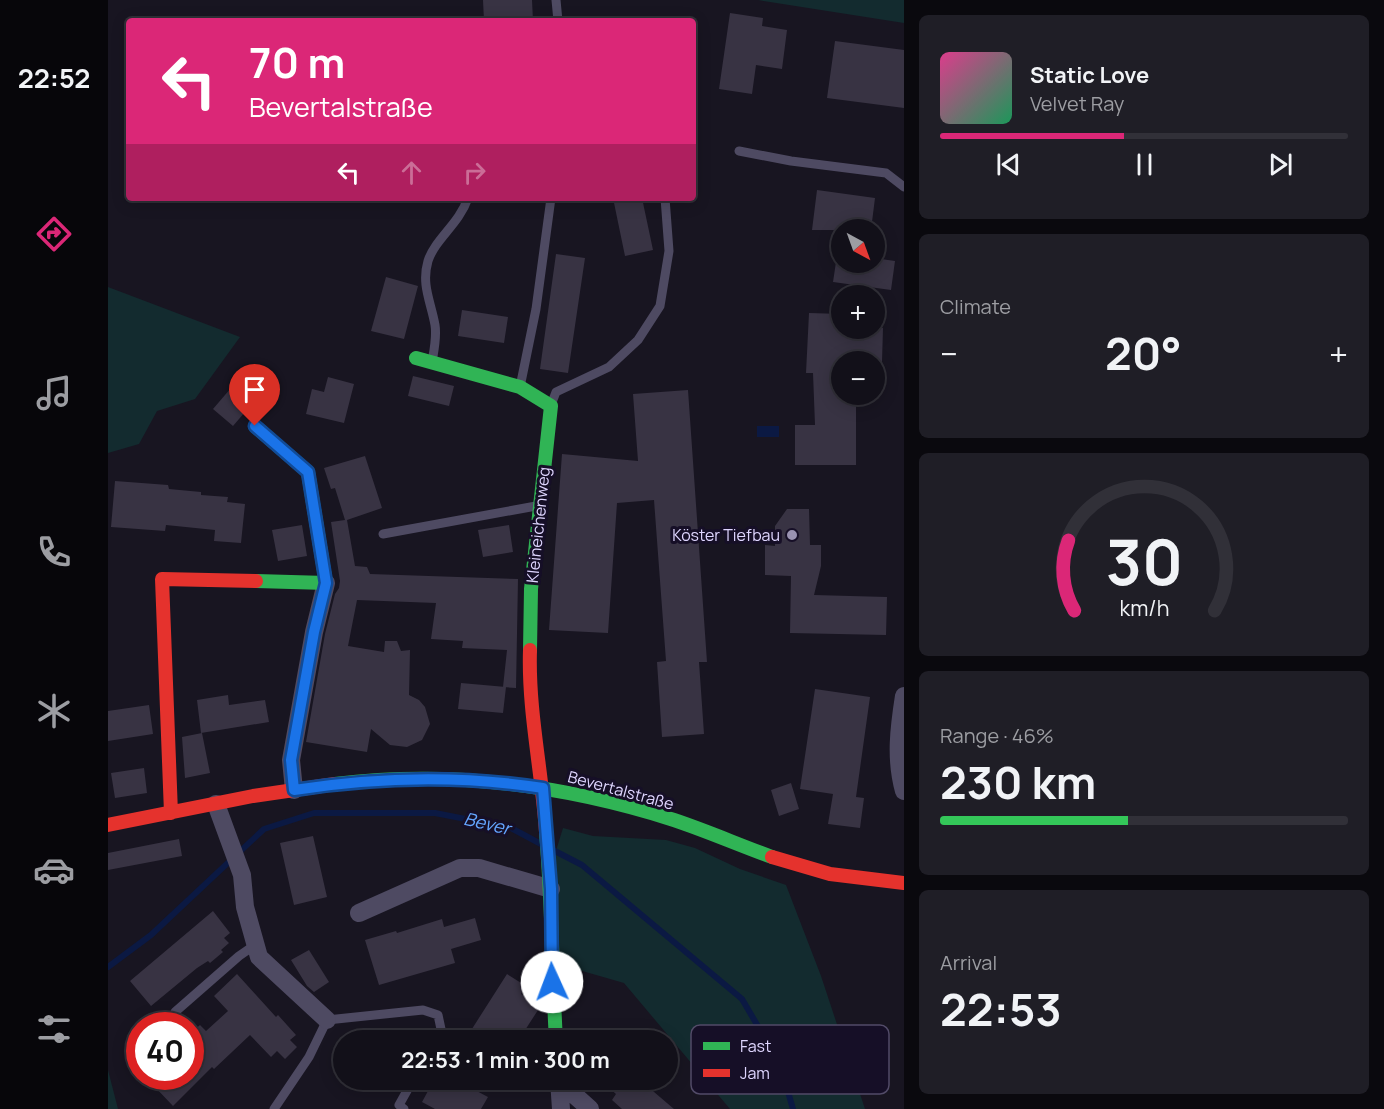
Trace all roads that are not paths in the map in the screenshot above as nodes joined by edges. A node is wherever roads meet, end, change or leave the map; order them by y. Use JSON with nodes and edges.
{"nodes":[{"id":1,"x":556,"y":0,"type":"edge"},
{"id":2,"x":558,"y":18,"type":"edge"},
{"id":3,"x":739,"y":151,"type":"dead end"},
{"id":4,"x":904,"y":187,"type":"edge"},
{"id":5,"x":466,"y":201,"type":"edge"},
{"id":6,"x":551,"y":201,"type":"edge"},
{"id":7,"x":664,"y":201,"type":"edge"},
{"id":8,"x":416,"y":358,"type":"dead end"},
{"id":9,"x":432,"y":362,"type":"junction"},
{"id":10,"x":520,"y":387,"type":"junction"},
{"id":11,"x":551,"y":406,"type":"junction"},
{"id":12,"x":255,"y":426,"type":"dead end"},
{"id":13,"x":539,"y":506,"type":"junction"},
{"id":14,"x":383,"y":534,"type":"dead end"},
{"id":15,"x":326,"y":583,"type":"junction"},
{"id":16,"x":904,"y":696,"type":"edge"},
{"id":17,"x":543,"y":788,"type":"junction"},
{"id":18,"x":294,"y":790,"type":"junction"},
{"id":19,"x":904,"y":791,"type":"edge"},
{"id":20,"x":216,"y":804,"type":"junction"},
{"id":21,"x":171,"y":813,"type":"junction"},
{"id":22,"x":108,"y":825,"type":"edge"},
{"id":23,"x":904,"y":883,"type":"edge"},
{"id":24,"x":551,"y":889,"type":"junction"},
{"id":25,"x":358,"y":913,"type":"dead end"},
{"id":26,"x":255,"y":945,"type":"junction"},
{"id":27,"x":174,"y":1012,"type":"dead end"},
{"id":28,"x":327,"y":1020,"type":"junction"},
{"id":29,"x":440,"y":1030,"type":"edge"},
{"id":30,"x":555,"y":1030,"type":"edge"},
{"id":31,"x":409,"y":1090,"type":"edge"},
{"id":32,"x":560,"y":1090,"type":"edge"},
{"id":33,"x":569,"y":1090,"type":"edge"},
{"id":34,"x":402,"y":1107,"type":"edge"},
{"id":35,"x":274,"y":1109,"type":"edge"},
{"id":36,"x":561,"y":1109,"type":"edge"},
{"id":37,"x":590,"y":1109,"type":"edge"}],
"edges":[{"from":1,"to":2,"type":"lane"},
{"from":3,"to":4,"type":"lane"},
{"from":5,"to":9,"type":"lane"},
{"from":6,"to":10,"type":"lane"},
{"from":7,"to":11,"type":"lane"},
{"from":8,"to":9,"type":"street"},
{"from":9,"to":10,"type":"street"},
{"from":10,"to":11,"type":"street"},
{"from":11,"to":13,"type":"street","name":"Kleineichenweg"},
{"from":12,"to":15,"type":"street"},
{"from":13,"to":14,"type":"lane"},
{"from":13,"to":17,"type":"street","name":"Kleineichenweg"},
{"from":15,"to":18,"type":"street"},
{"from":15,"to":21,"type":"street"},
{"from":16,"to":19,"type":"street"},
{"from":17,"to":18,"type":"street","name":"Bevertalstraße"},
{"from":17,"to":23,"type":"street","name":"Bevertalstraße"},
{"from":17,"to":24,"type":"street","name":"Kleineichenweg"},
{"from":18,"to":20,"type":"street","name":"Bevertalstraße"},
{"from":20,"to":21,"type":"street","name":"Bevertalstraße"},
{"from":20,"to":26,"type":"street"},
{"from":21,"to":22,"type":"street","name":"Bevertalstraße"},
{"from":24,"to":25,"type":"street"},
{"from":24,"to":30,"type":"street","name":"Kleineichenweg"},
{"from":26,"to":27,"type":"lane"},
{"from":26,"to":28,"type":"street"},
{"from":28,"to":29,"type":"lane"},
{"from":28,"to":35,"type":"lane"},
{"from":31,"to":34,"type":"lane"},
{"from":32,"to":36,"type":"street"},
{"from":33,"to":37,"type":"street"}]}
